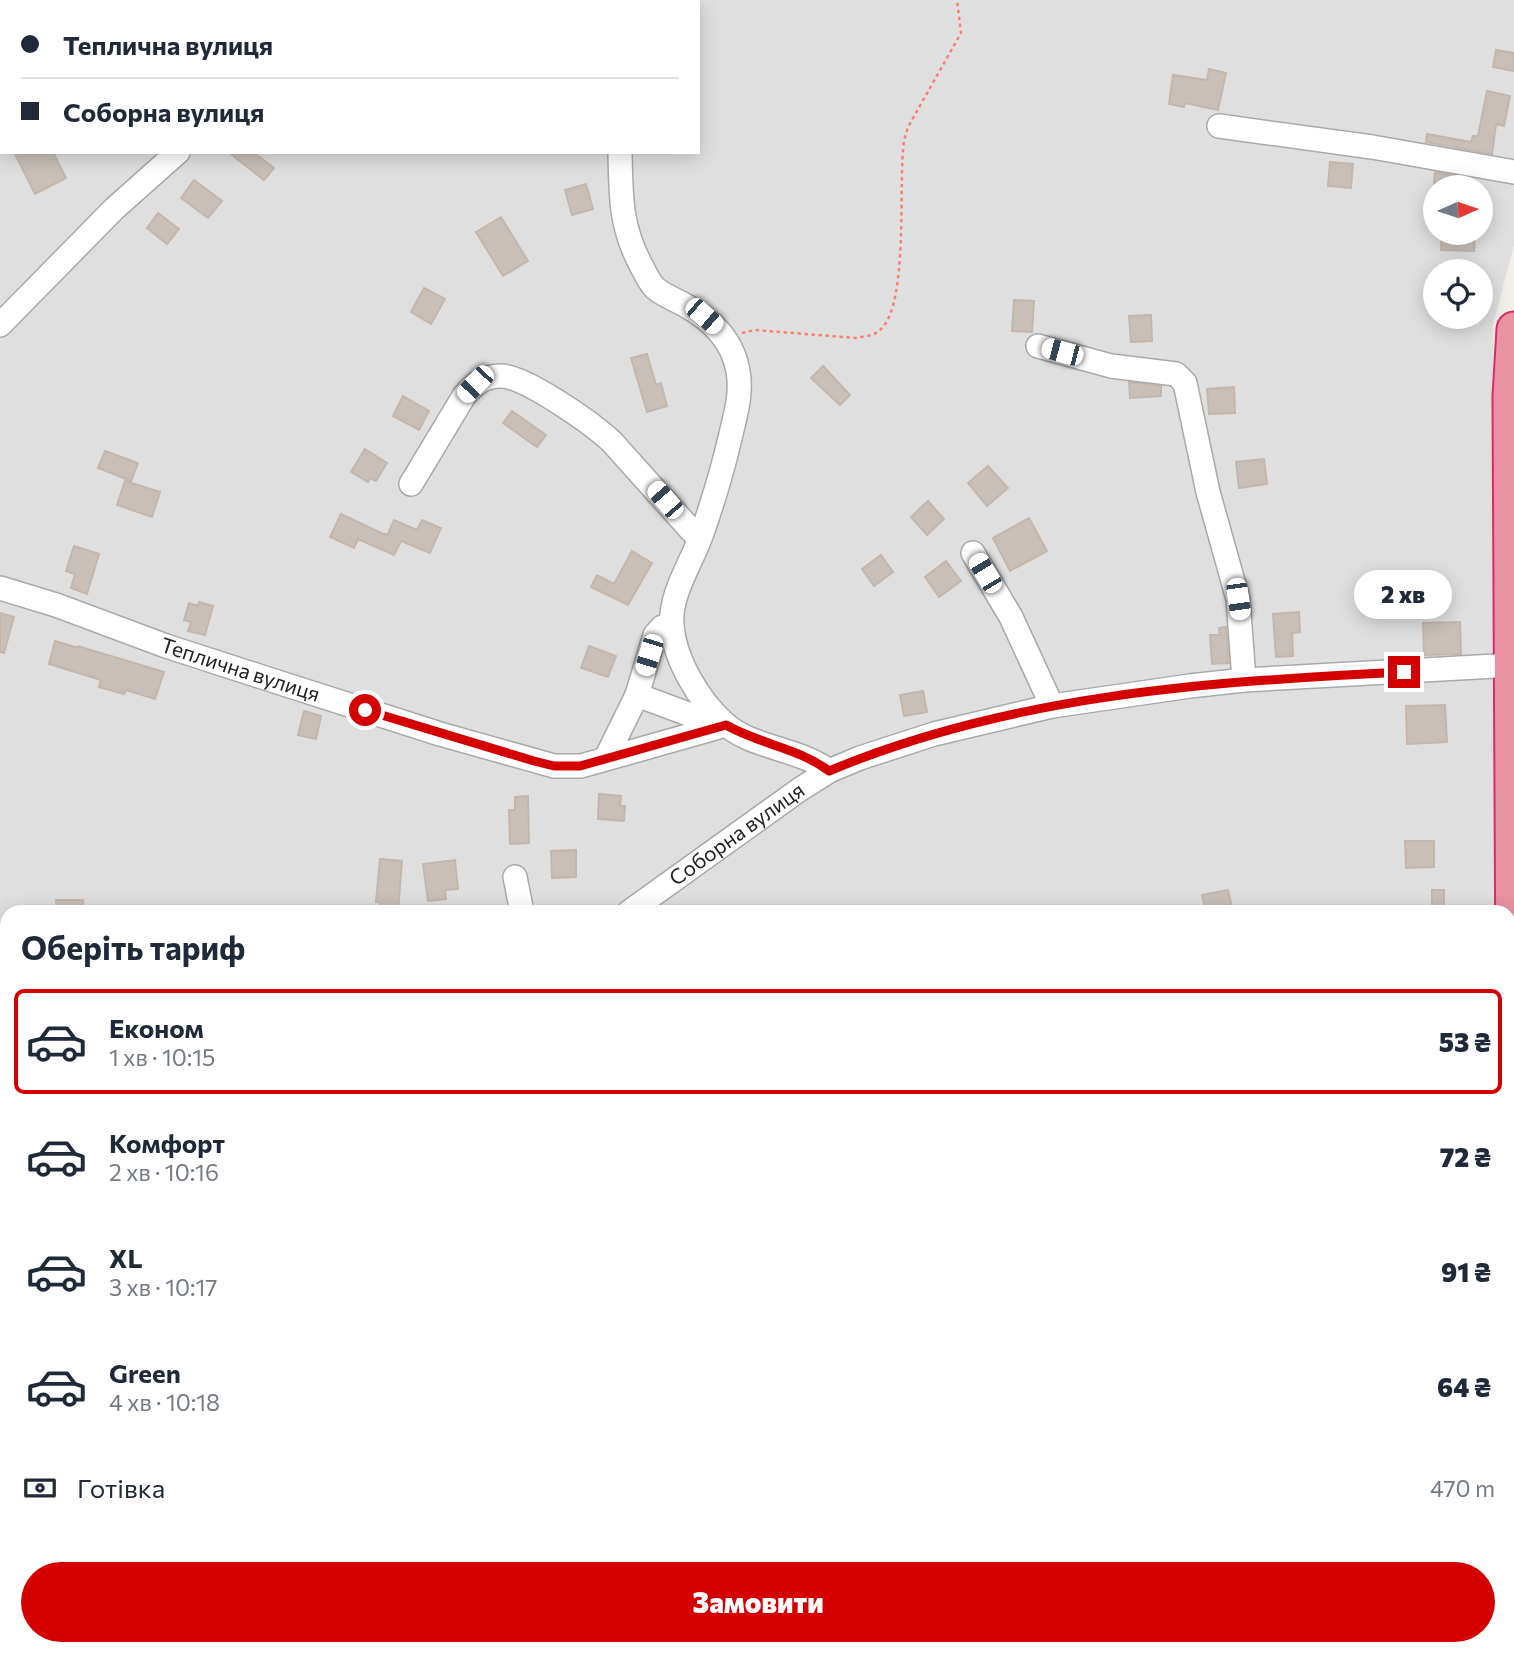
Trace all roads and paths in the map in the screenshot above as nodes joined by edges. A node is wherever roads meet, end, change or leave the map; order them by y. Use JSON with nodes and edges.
{"nodes":[{"id":1,"x":957,"y":0,"type":"edge"},
{"id":2,"x":1219,"y":126,"type":"dead end"},
{"id":3,"x":176,"y":154,"type":"edge"},
{"id":4,"x":620,"y":154,"type":"edge"},
{"id":5,"x":1514,"y":172,"type":"edge"},
{"id":6,"x":0,"y":325,"type":"edge"},
{"id":7,"x":1514,"y":329,"type":"edge"},
{"id":8,"x":726,"y":339,"type":"junction"},
{"id":9,"x":1038,"y":346,"type":"dead end"},
{"id":10,"x":411,"y":484,"type":"dead end"},
{"id":11,"x":699,"y":540,"type":"junction"},
{"id":12,"x":973,"y":553,"type":"dead end"},
{"id":13,"x":0,"y":588,"type":"edge"},
{"id":14,"x":671,"y":625,"type":"junction"},
{"id":15,"x":1512,"y":665,"type":"edge"},
{"id":16,"x":1244,"y":680,"type":"junction"},
{"id":17,"x":637,"y":695,"type":"junction"},
{"id":18,"x":1052,"y":706,"type":"junction"},
{"id":19,"x":726,"y":725,"type":"junction"},
{"id":20,"x":606,"y":758,"type":"junction"},
{"id":21,"x":829,"y":771,"type":"junction"},
{"id":22,"x":515,"y":877,"type":"dead end"},
{"id":23,"x":521,"y":905,"type":"edge"},
{"id":24,"x":639,"y":905,"type":"edge"},
{"id":25,"x":1513,"y":905,"type":"edge"}],
"edges":[{"from":1,"to":8,"type":"path"},
{"from":2,"to":5,"type":"street"},
{"from":3,"to":6,"type":"street"},
{"from":4,"to":8,"type":"street"},
{"from":7,"to":15,"type":"highway"},
{"from":8,"to":11,"type":"street"},
{"from":9,"to":16,"type":"street"},
{"from":10,"to":11,"type":"street"},
{"from":11,"to":14,"type":"street"},
{"from":12,"to":18,"type":"street"},
{"from":13,"to":20,"type":"street","name":"Теплична вулиця"},
{"from":14,"to":17,"type":"street"},
{"from":14,"to":19,"type":"street"},
{"from":15,"to":16,"type":"street","name":"Соборна вулиця"},
{"from":15,"to":25,"type":"highway"},
{"from":16,"to":18,"type":"street","name":"Соборна вулиця"},
{"from":17,"to":19,"type":"street"},
{"from":17,"to":20,"type":"street"},
{"from":18,"to":21,"type":"street","name":"Соборна вулиця"},
{"from":19,"to":20,"type":"street","name":"Теплична вулиця"},
{"from":19,"to":21,"type":"street"},
{"from":21,"to":24,"type":"street","name":"Соборна вулиця"},
{"from":22,"to":23,"type":"street"}]}
